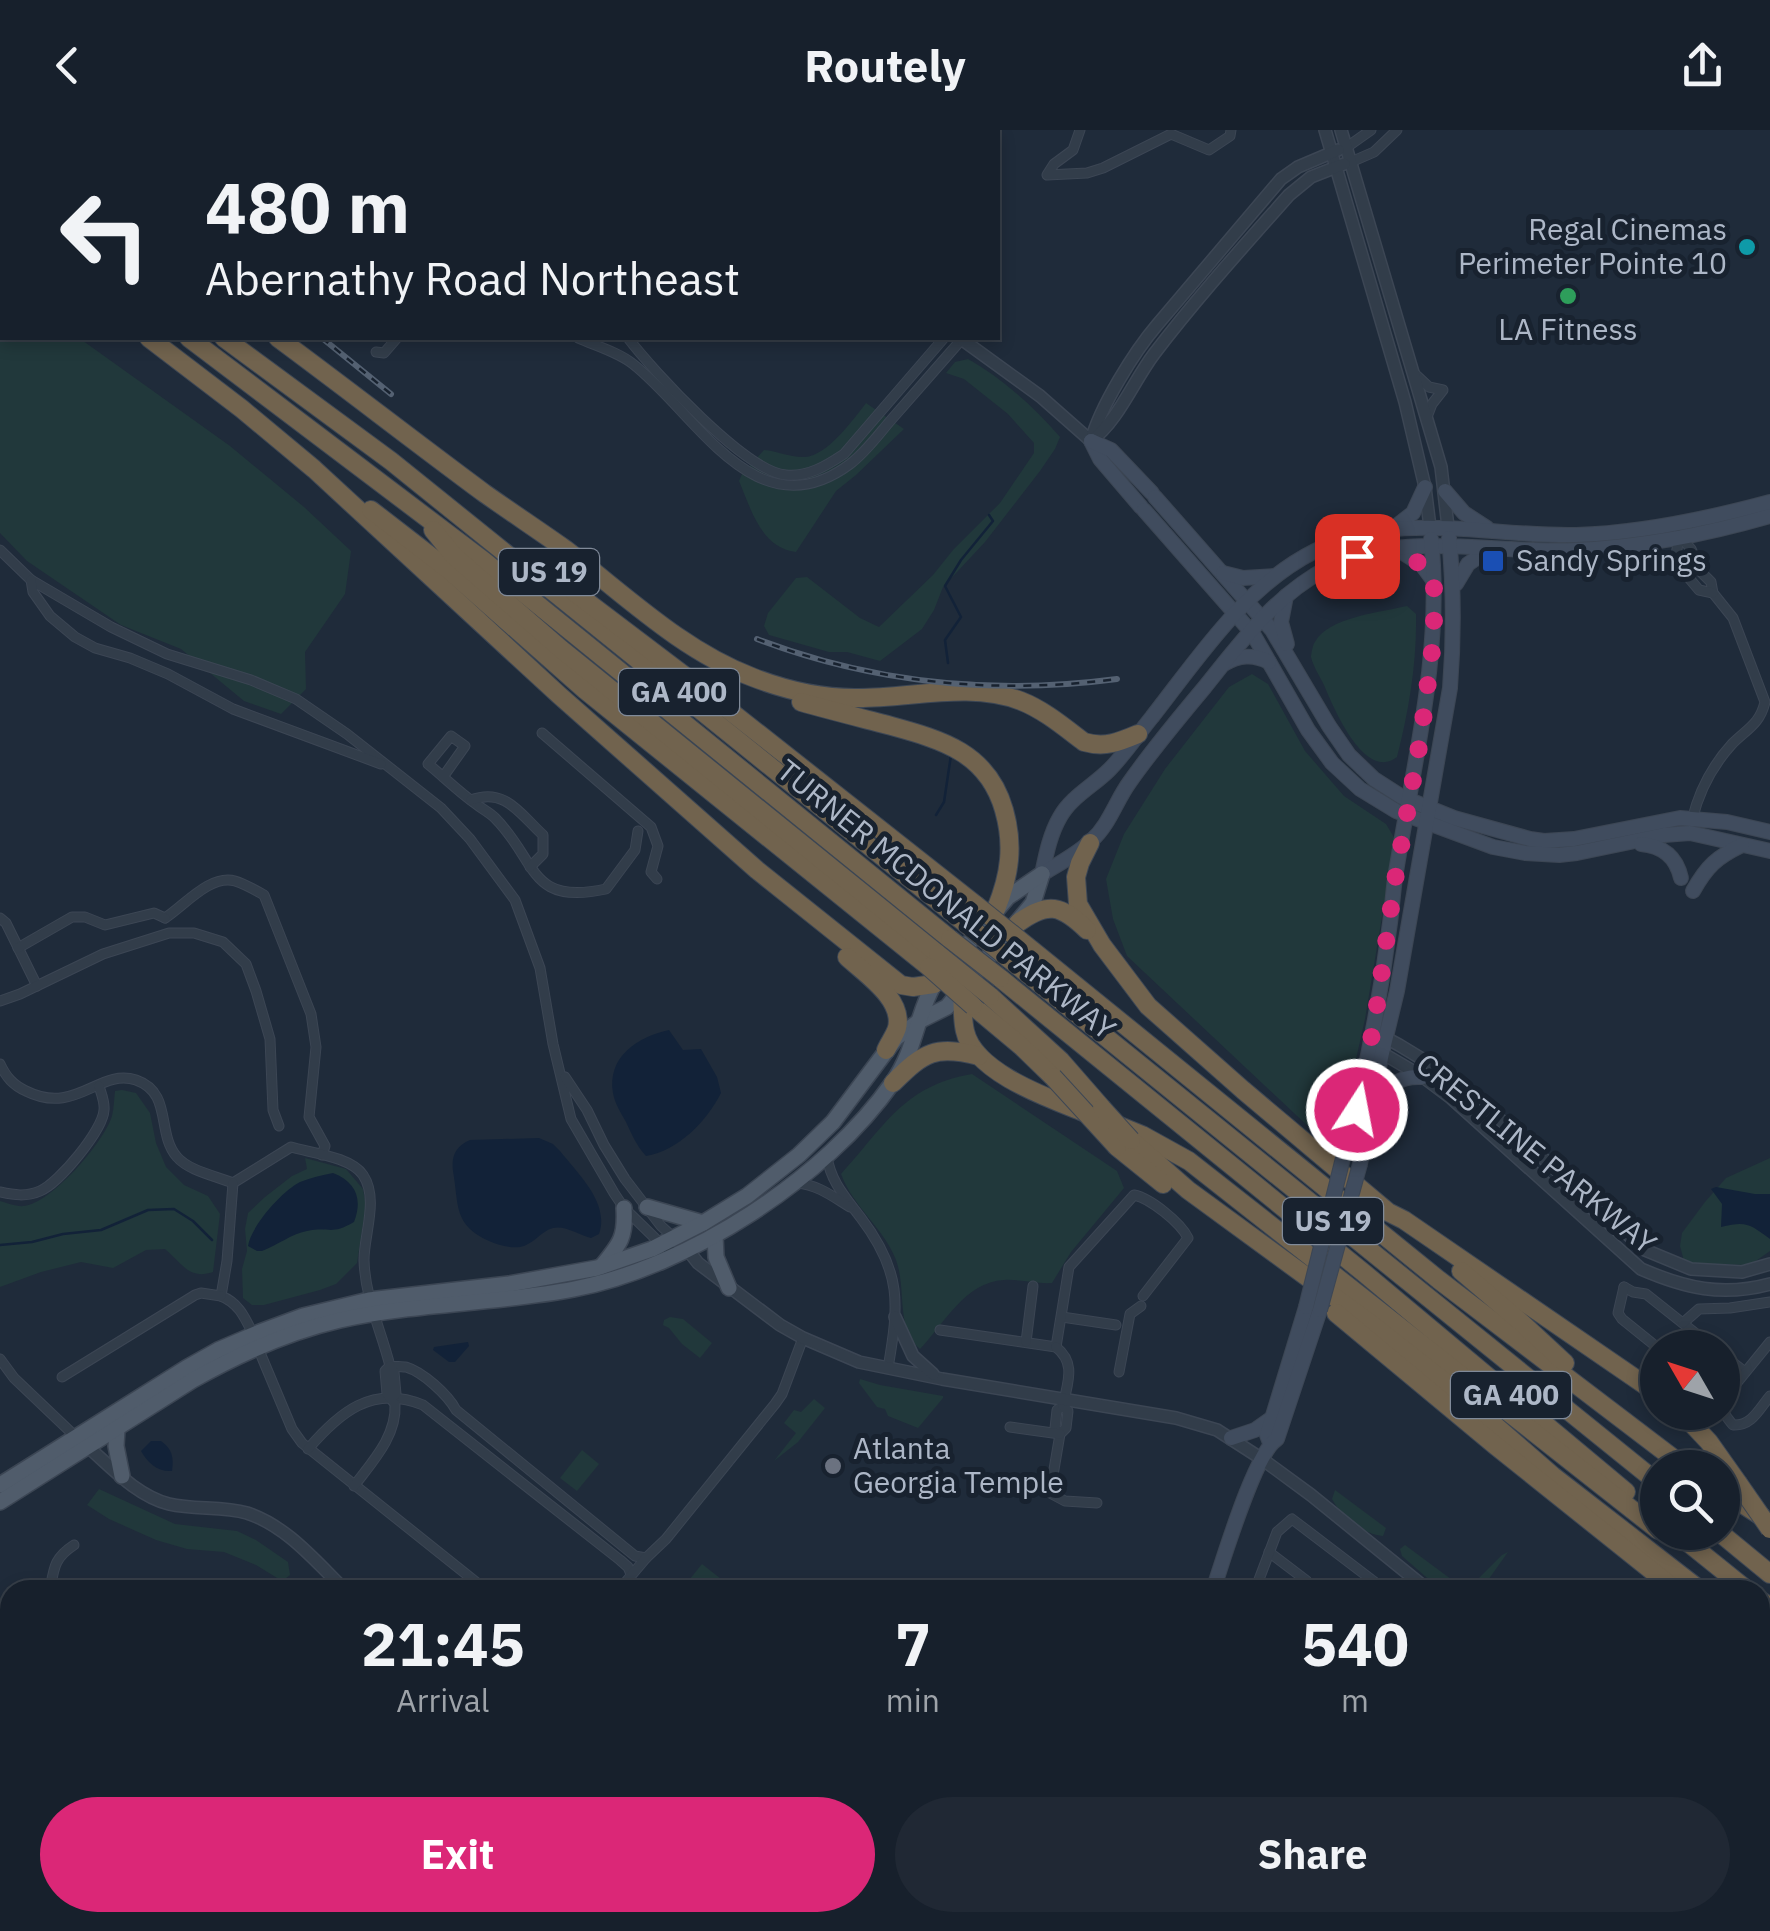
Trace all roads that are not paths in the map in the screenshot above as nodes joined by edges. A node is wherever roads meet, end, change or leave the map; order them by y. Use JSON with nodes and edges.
{"nodes":[{"id":1,"x":1080,"y":130,"type":"edge"},
{"id":2,"x":1231,"y":130,"type":"edge"},
{"id":3,"x":1325,"y":130,"type":"edge"},
{"id":4,"x":1341,"y":130,"type":"edge"},
{"id":5,"x":1371,"y":130,"type":"edge"},
{"id":6,"x":1398,"y":130,"type":"edge"},
{"id":7,"x":1347,"y":147,"type":"junction"},
{"id":8,"x":1332,"y":152,"type":"junction"},
{"id":9,"x":1351,"y":162,"type":"junction"},
{"id":10,"x":1336,"y":166,"type":"junction"},
{"id":11,"x":1258,"y":206,"type":"junction"},
{"id":12,"x":1270,"y":217,"type":"junction"},
{"id":13,"x":152,"y":340,"type":"edge"},
{"id":14,"x":192,"y":340,"type":"edge"},
{"id":15,"x":227,"y":340,"type":"edge"},
{"id":16,"x":281,"y":340,"type":"edge"},
{"id":17,"x":395,"y":340,"type":"edge"},
{"id":18,"x":583,"y":340,"type":"edge"},
{"id":19,"x":630,"y":340,"type":"edge"},
{"id":20,"x":942,"y":340,"type":"edge"},
{"id":21,"x":959,"y":340,"type":"edge"},
{"id":22,"x":964,"y":340,"type":"edge"},
{"id":23,"x":376,"y":352,"type":"dead end"},
{"id":24,"x":1414,"y":372,"type":"junction"},
{"id":25,"x":1427,"y":417,"type":"junction"},
{"id":26,"x":1091,"y":442,"type":"junction"},
{"id":27,"x":391,"y":461,"type":"junction"},
{"id":28,"x":314,"y":469,"type":"junction"},
{"id":29,"x":1425,"y":487,"type":"junction"},
{"id":30,"x":1445,"y":492,"type":"junction"},
{"id":31,"x":1770,"y":502,"type":"edge"},
{"id":32,"x":1770,"y":516,"type":"edge"},
{"id":33,"x":1430,"y":526,"type":"junction"},
{"id":34,"x":1448,"y":527,"type":"junction"},
{"id":35,"x":1395,"y":528,"type":"junction"},
{"id":36,"x":1492,"y":530,"type":"junction"},
{"id":37,"x":1678,"y":530,"type":"junction"},
{"id":38,"x":1432,"y":546,"type":"junction"},
{"id":39,"x":1450,"y":546,"type":"junction"},
{"id":40,"x":1396,"y":549,"type":"junction"},
{"id":41,"x":0,"y":550,"type":"edge"},
{"id":42,"x":1489,"y":550,"type":"junction"},
{"id":43,"x":1221,"y":572,"type":"junction"},
{"id":44,"x":1276,"y":576,"type":"junction"},
{"id":45,"x":31,"y":580,"type":"junction"},
{"id":46,"x":1434,"y":582,"type":"junction"},
{"id":47,"x":1454,"y":590,"type":"junction"},
{"id":48,"x":1714,"y":594,"type":"junction"},
{"id":49,"x":1286,"y":596,"type":"junction"},
{"id":50,"x":1247,"y":601,"type":"junction"},
{"id":51,"x":639,"y":608,"type":"junction"},
{"id":52,"x":1235,"y":614,"type":"junction"},
{"id":53,"x":1262,"y":618,"type":"junction"},
{"id":54,"x":1250,"y":630,"type":"junction"},
{"id":55,"x":1290,"y":659,"type":"junction"},
{"id":56,"x":1270,"y":662,"type":"junction"},
{"id":57,"x":1223,"y":664,"type":"junction"},
{"id":58,"x":306,"y":723,"type":"junction"},
{"id":59,"x":542,"y":733,"type":"dead end"},
{"id":60,"x":1138,"y":734,"type":"junction"},
{"id":61,"x":1417,"y":760,"type":"junction"},
{"id":62,"x":391,"y":768,"type":"junction"},
{"id":63,"x":443,"y":777,"type":"junction"},
{"id":64,"x":1376,"y":780,"type":"junction"},
{"id":65,"x":471,"y":800,"type":"junction"},
{"id":66,"x":1408,"y":809,"type":"junction"},
{"id":67,"x":1427,"y":816,"type":"junction"},
{"id":68,"x":1692,"y":826,"type":"junction"},
{"id":69,"x":638,"y":831,"type":"dead end"},
{"id":70,"x":1770,"y":832,"type":"edge"},
{"id":71,"x":1090,"y":843,"type":"junction"},
{"id":72,"x":1625,"y":843,"type":"junction"},
{"id":73,"x":1742,"y":844,"type":"junction"},
{"id":74,"x":1770,"y":851,"type":"edge"},
{"id":75,"x":530,"y":867,"type":"junction"},
{"id":76,"x":757,"y":870,"type":"junction"},
{"id":77,"x":1042,"y":874,"type":"junction"},
{"id":78,"x":1680,"y":878,"type":"dead end"},
{"id":79,"x":657,"y":879,"type":"dead end"},
{"id":80,"x":1693,"y":890,"type":"dead end"},
{"id":81,"x":996,"y":909,"type":"junction"},
{"id":82,"x":0,"y":918,"type":"edge"},
{"id":83,"x":165,"y":918,"type":"junction"},
{"id":84,"x":1018,"y":923,"type":"junction"},
{"id":85,"x":169,"y":932,"type":"junction"},
{"id":86,"x":1102,"y":944,"type":"junction"},
{"id":87,"x":18,"y":948,"type":"junction"},
{"id":88,"x":1009,"y":959,"type":"joint"},
{"id":89,"x":938,"y":961,"type":"junction"},
{"id":90,"x":37,"y":986,"type":"junction"},
{"id":91,"x":967,"y":999,"type":"junction"},
{"id":92,"x":0,"y":1000,"type":"edge"},
{"id":93,"x":921,"y":1020,"type":"junction"},
{"id":94,"x":1370,"y":1040,"type":"junction"},
{"id":95,"x":1384,"y":1046,"type":"junction"},
{"id":96,"x":886,"y":1050,"type":"junction"},
{"id":97,"x":979,"y":1056,"type":"junction"},
{"id":98,"x":0,"y":1064,"type":"edge"},
{"id":99,"x":560,"y":1071,"type":"junction"},
{"id":100,"x":1423,"y":1077,"type":"junction"},
{"id":101,"x":893,"y":1082,"type":"junction"},
{"id":102,"x":98,"y":1086,"type":"junction"},
{"id":103,"x":1368,"y":1130,"type":"junction"},
{"id":104,"x":1124,"y":1143,"type":"junction"},
{"id":105,"x":291,"y":1147,"type":"junction"},
{"id":106,"x":826,"y":1154,"type":"junction"},
{"id":107,"x":322,"y":1156,"type":"junction"},
{"id":108,"x":1548,"y":1163,"type":"junction"},
{"id":109,"x":1538,"y":1178,"type":"junction"},
{"id":110,"x":233,"y":1182,"type":"junction"},
{"id":111,"x":793,"y":1183,"type":"junction"},
{"id":112,"x":0,"y":1192,"type":"edge"},
{"id":113,"x":647,"y":1207,"type":"junction"},
{"id":114,"x":624,"y":1208,"type":"junction"},
{"id":115,"x":856,"y":1212,"type":"junction"},
{"id":116,"x":1388,"y":1212,"type":"junction"},
{"id":117,"x":703,"y":1224,"type":"junction"},
{"id":118,"x":715,"y":1236,"type":"junction"},
{"id":119,"x":679,"y":1250,"type":"junction"},
{"id":120,"x":1770,"y":1264,"type":"edge"},
{"id":121,"x":600,"y":1267,"type":"junction"},
{"id":122,"x":1770,"y":1284,"type":"edge"},
{"id":123,"x":1034,"y":1286,"type":"dead end"},
{"id":124,"x":729,"y":1288,"type":"junction"},
{"id":125,"x":221,"y":1296,"type":"junction"},
{"id":126,"x":1770,"y":1302,"type":"edge"},
{"id":127,"x":371,"y":1307,"type":"junction"},
{"id":128,"x":1313,"y":1308,"type":"junction"},
{"id":129,"x":895,"y":1317,"type":"junction"},
{"id":130,"x":1062,"y":1317,"type":"junction"},
{"id":131,"x":1683,"y":1323,"type":"junction"},
{"id":132,"x":1116,"y":1325,"type":"dead end"},
{"id":133,"x":940,"y":1330,"type":"dead end"},
{"id":134,"x":1692,"y":1330,"type":"edge"},
{"id":135,"x":1640,"y":1334,"type":"edge"},
{"id":136,"x":799,"y":1336,"type":"junction"},
{"id":137,"x":255,"y":1341,"type":"junction"},
{"id":138,"x":1026,"y":1342,"type":"junction"},
{"id":139,"x":1770,"y":1342,"type":"edge"},
{"id":140,"x":1056,"y":1348,"type":"junction"},
{"id":141,"x":0,"y":1359,"type":"edge"},
{"id":142,"x":390,"y":1366,"type":"junction"},
{"id":143,"x":888,"y":1368,"type":"junction"},
{"id":144,"x":1740,"y":1368,"type":"edge"},
{"id":145,"x":1452,"y":1369,"type":"junction"},
{"id":146,"x":1119,"y":1372,"type":"dead end"},
{"id":147,"x":1746,"y":1372,"type":"junction"},
{"id":148,"x":62,"y":1377,"type":"dead end"},
{"id":149,"x":942,"y":1379,"type":"junction"},
{"id":150,"x":1740,"y":1380,"type":"edge"},
{"id":151,"x":1640,"y":1382,"type":"edge"},
{"id":152,"x":1770,"y":1396,"type":"edge"},
{"id":153,"x":391,"y":1398,"type":"junction"},
{"id":154,"x":1064,"y":1402,"type":"junction"},
{"id":155,"x":1272,"y":1418,"type":"junction"},
{"id":156,"x":1622,"y":1420,"type":"junction"},
{"id":157,"x":1740,"y":1426,"type":"edge"},
{"id":158,"x":1010,"y":1428,"type":"dead end"},
{"id":159,"x":116,"y":1429,"type":"junction"},
{"id":160,"x":1699,"y":1430,"type":"edge"},
{"id":161,"x":1060,"y":1434,"type":"junction"},
{"id":162,"x":1231,"y":1438,"type":"junction"},
{"id":163,"x":80,"y":1441,"type":"junction"},
{"id":164,"x":1270,"y":1443,"type":"junction"},
{"id":165,"x":308,"y":1449,"type":"junction"},
{"id":166,"x":1662,"y":1450,"type":"edge"},
{"id":167,"x":1262,"y":1459,"type":"junction"},
{"id":168,"x":1640,"y":1468,"type":"edge"},
{"id":169,"x":122,"y":1476,"type":"junction"},
{"id":170,"x":1554,"y":1476,"type":"junction"},
{"id":171,"x":0,"y":1484,"type":"edge"},
{"id":172,"x":354,"y":1486,"type":"junction"},
{"id":173,"x":0,"y":1502,"type":"edge"},
{"id":174,"x":1097,"y":1503,"type":"dead end"},
{"id":175,"x":1640,"y":1503,"type":"edge"},
{"id":176,"x":1740,"y":1503,"type":"edge"},
{"id":177,"x":1640,"y":1515,"type":"edge"},
{"id":178,"x":1770,"y":1522,"type":"edge"},
{"id":179,"x":1770,"y":1530,"type":"edge"},
{"id":180,"x":74,"y":1545,"type":"dead end"},
{"id":181,"x":1740,"y":1549,"type":"edge"},
{"id":182,"x":1690,"y":1550,"type":"edge"},
{"id":183,"x":1697,"y":1550,"type":"edge"},
{"id":184,"x":1269,"y":1552,"type":"junction"},
{"id":185,"x":646,"y":1558,"type":"junction"},
{"id":186,"x":1716,"y":1566,"type":"junction"},
{"id":187,"x":631,"y":1574,"type":"junction"},
{"id":188,"x":1770,"y":1574,"type":"edge"},
{"id":189,"x":52,"y":1580,"type":"edge"},
{"id":190,"x":333,"y":1580,"type":"edge"},
{"id":191,"x":473,"y":1580,"type":"edge"},
{"id":192,"x":626,"y":1580,"type":"edge"},
{"id":193,"x":1217,"y":1580,"type":"edge"},
{"id":194,"x":1259,"y":1580,"type":"edge"},
{"id":195,"x":1306,"y":1580,"type":"edge"},
{"id":196,"x":1372,"y":1580,"type":"edge"},
{"id":197,"x":1416,"y":1580,"type":"edge"},
{"id":198,"x":1664,"y":1580,"type":"edge"},
{"id":199,"x":1687,"y":1580,"type":"edge"},
{"id":200,"x":1734,"y":1580,"type":"edge"}],
"edges":[{"from":1,"to":2,"type":"street"},
{"from":3,"to":8,"type":"street"},
{"from":4,"to":7,"type":"street"},
{"from":5,"to":7,"type":"street"},
{"from":6,"to":9,"type":"street"},
{"from":7,"to":8,"type":"street"},
{"from":7,"to":9,"type":"street"},
{"from":8,"to":10,"type":"street"},
{"from":8,"to":11,"type":"street"},
{"from":9,"to":10,"type":"street"},
{"from":9,"to":24,"type":"street"},
{"from":10,"to":12,"type":"street"},
{"from":10,"to":29,"type":"street"},
{"from":11,"to":12,"type":"street"},
{"from":11,"to":26,"type":"street"},
{"from":12,"to":26,"type":"street"},
{"from":13,"to":28,"type":"highway"},
{"from":14,"to":89,"type":"highway","name":"TURNER MCDONALD PARKWAY","number":"GA 400"},
{"from":15,"to":27,"type":"highway","name":"TURNER MCDONALD PARKWAY","number":"US 19"},
{"from":16,"to":51,"type":"highway"},
{"from":17,"to":23,"type":"street"},
{"from":18,"to":21,"type":"street"},
{"from":19,"to":20,"type":"street"},
{"from":22,"to":26,"type":"street"},
{"from":24,"to":25,"type":"street"},
{"from":24,"to":25,"type":"street"},
{"from":25,"to":30,"type":"street"},
{"from":26,"to":43,"type":"main road"},
{"from":26,"to":52,"type":"main road"},
{"from":27,"to":88,"type":"highway","name":"TURNER MCDONALD PARKWAY","number":"GA 400","bridge":true},
{"from":27,"to":156,"type":"highway","number":"US 19","bridge":true},
{"from":28,"to":76,"type":"highway"},
{"from":28,"to":89,"type":"highway"},
{"from":29,"to":33,"type":"street"},
{"from":29,"to":35,"type":"main road"},
{"from":30,"to":34,"type":"street"},
{"from":30,"to":36,"type":"main road"},
{"from":31,"to":37,"type":"main road"},
{"from":32,"to":37,"type":"main road"},
{"from":33,"to":34,"type":"main road"},
{"from":33,"to":35,"type":"main road"},
{"from":33,"to":38,"type":"main road"},
{"from":34,"to":36,"type":"main road"},
{"from":34,"to":39,"type":"main road"},
{"from":35,"to":44,"type":"main road"},
{"from":36,"to":37,"type":"main road"},
{"from":37,"to":42,"type":"main road"},
{"from":37,"to":48,"type":"street"},
{"from":37,"to":48,"type":"street"},
{"from":38,"to":39,"type":"main road"},
{"from":38,"to":40,"type":"main road"},
{"from":38,"to":46,"type":"main road"},
{"from":39,"to":42,"type":"main road"},
{"from":39,"to":47,"type":"main road"},
{"from":40,"to":46,"type":"main road"},
{"from":40,"to":49,"type":"main road"},
{"from":41,"to":45,"type":"street"},
{"from":42,"to":47,"type":"main road"},
{"from":43,"to":44,"type":"main road"},
{"from":43,"to":50,"type":"main road"},
{"from":44,"to":50,"type":"main road"},
{"from":45,"to":58,"type":"street"},
{"from":45,"to":58,"type":"street"},
{"from":46,"to":61,"type":"main road"},
{"from":47,"to":67,"type":"main road"},
{"from":48,"to":68,"type":"street"},
{"from":49,"to":53,"type":"main road"},
{"from":49,"to":55,"type":"main road"},
{"from":50,"to":52,"type":"main road"},
{"from":50,"to":53,"type":"main road"},
{"from":51,"to":60,"type":"highway"},
{"from":51,"to":81,"type":"highway"},
{"from":52,"to":54,"type":"main road"},
{"from":52,"to":60,"type":"main road"},
{"from":53,"to":54,"type":"main road"},
{"from":53,"to":55,"type":"main road"},
{"from":54,"to":56,"type":"main road"},
{"from":54,"to":57,"type":"main road"},
{"from":55,"to":64,"type":"main road"},
{"from":56,"to":57,"type":"main road"},
{"from":56,"to":66,"type":"main road"},
{"from":57,"to":71,"type":"main road"},
{"from":58,"to":62,"type":"street"},
{"from":58,"to":62,"type":"street"},
{"from":59,"to":79,"type":"street"},
{"from":60,"to":77,"type":"main road"},
{"from":61,"to":64,"type":"main road"},
{"from":61,"to":66,"type":"main road"},
{"from":62,"to":99,"type":"street"},
{"from":63,"to":63,"type":"street"},
{"from":63,"to":65,"type":"street"},
{"from":64,"to":66,"type":"main road"},
{"from":65,"to":75,"type":"street"},
{"from":65,"to":75,"type":"street"},
{"from":66,"to":67,"type":"main road"},
{"from":66,"to":94,"type":"main road"},
{"from":67,"to":68,"type":"main road"},
{"from":67,"to":72,"type":"main road"},
{"from":67,"to":95,"type":"main road"},
{"from":68,"to":70,"type":"main road"},
{"from":68,"to":72,"type":"main road"},
{"from":68,"to":73,"type":"main road"},
{"from":69,"to":75,"type":"street"},
{"from":71,"to":77,"type":"main road"},
{"from":71,"to":86,"type":"highway"},
{"from":72,"to":78,"type":"main road"},
{"from":73,"to":74,"type":"main road"},
{"from":73,"to":80,"type":"main road"},
{"from":76,"to":89,"type":"highway"},
{"from":76,"to":96,"type":"highway"},
{"from":77,"to":81,"type":"main road"},
{"from":77,"to":84,"type":"main road"},
{"from":81,"to":89,"type":"main road"},
{"from":82,"to":87,"type":"street"},
{"from":83,"to":85,"type":"street"},
{"from":83,"to":87,"type":"street"},
{"from":83,"to":107,"type":"street"},
{"from":84,"to":86,"type":"highway"},
{"from":84,"to":91,"type":"main road"},
{"from":85,"to":90,"type":"street"},
{"from":85,"to":105,"type":"street"},
{"from":86,"to":116,"type":"highway"},
{"from":87,"to":90,"type":"street"},
{"from":88,"to":168,"type":"highway","name":"TURNER MCDONALD PARKWAY","number":"US 19"},
{"from":89,"to":91,"type":"highway","bridge":true},
{"from":89,"to":93,"type":"main road"},
{"from":89,"to":104,"type":"highway","bridge":true},
{"from":89,"to":175,"type":"highway","name":"TURNER MCDONALD PARKWAY","number":"GA 400","bridge":true},
{"from":90,"to":92,"type":"street"},
{"from":91,"to":93,"type":"main road"},
{"from":91,"to":97,"type":"highway"},
{"from":91,"to":104,"type":"highway","bridge":true},
{"from":93,"to":96,"type":"main road"},
{"from":93,"to":101,"type":"main road"},
{"from":94,"to":95,"type":"street","name":"CRESTLINE PARKWAY"},
{"from":94,"to":128,"type":"main road","bridge":true},
{"from":95,"to":100,"type":"street","name":"CRESTLINE PARKWAY"},
{"from":95,"to":103,"type":"main road"},
{"from":95,"to":108,"type":"street","name":"CRESTLINE PARKWAY"},
{"from":96,"to":117,"type":"main road"},
{"from":97,"to":101,"type":"highway"},
{"from":97,"to":145,"type":"highway"},
{"from":98,"to":102,"type":"street"},
{"from":99,"to":113,"type":"street"},
{"from":99,"to":114,"type":"street"},
{"from":100,"to":103,"type":"main road"},
{"from":100,"to":109,"type":"street","name":"CRESTLINE PARKWAY"},
{"from":101,"to":106,"type":"main road"},
{"from":102,"to":110,"type":"street"},
{"from":102,"to":112,"type":"street"},
{"from":103,"to":128,"type":"main road","bridge":true},
{"from":104,"to":170,"type":"highway"},
{"from":104,"to":198,"type":"highway"},
{"from":105,"to":107,"type":"street"},
{"from":105,"to":110,"type":"street"},
{"from":106,"to":111,"type":"main road"},
{"from":106,"to":115,"type":"street"},
{"from":107,"to":127,"type":"street"},
{"from":108,"to":109,"type":"street"},
{"from":108,"to":120,"type":"street","name":"CRESTLINE PARKWAY"},
{"from":109,"to":122,"type":"street","name":"CRESTLINE PARKWAY"},
{"from":110,"to":125,"type":"street"},
{"from":111,"to":115,"type":"street"},
{"from":111,"to":118,"type":"main road"},
{"from":113,"to":117,"type":"main road"},
{"from":113,"to":119,"type":"street"},
{"from":114,"to":119,"type":"street"},
{"from":114,"to":121,"type":"main road"},
{"from":115,"to":129,"type":"street"},
{"from":116,"to":151,"type":"highway"},
{"from":116,"to":156,"type":"highway"},
{"from":117,"to":119,"type":"main road"},
{"from":118,"to":119,"type":"main road"},
{"from":118,"to":124,"type":"main road"},
{"from":119,"to":121,"type":"main road"},
{"from":119,"to":124,"type":"street"},
{"from":119,"to":127,"type":"main road"},
{"from":121,"to":127,"type":"main road"},
{"from":123,"to":138,"type":"street"},
{"from":124,"to":136,"type":"street"},
{"from":125,"to":137,"type":"street"},
{"from":125,"to":148,"type":"street"},
{"from":126,"to":131,"type":"street"},
{"from":127,"to":137,"type":"main road"},
{"from":127,"to":142,"type":"street"},
{"from":128,"to":155,"type":"main road"},
{"from":128,"to":164,"type":"main road"},
{"from":129,"to":143,"type":"street"},
{"from":129,"to":149,"type":"street"},
{"from":130,"to":132,"type":"street"},
{"from":130,"to":140,"type":"street"},
{"from":130,"to":146,"type":"street"},
{"from":131,"to":134,"type":"street"},
{"from":131,"to":135,"type":"street"},
{"from":133,"to":138,"type":"street"},
{"from":136,"to":143,"type":"street"},
{"from":136,"to":185,"type":"street"},
{"from":137,"to":159,"type":"main road"},
{"from":137,"to":163,"type":"main road"},
{"from":137,"to":165,"type":"street"},
{"from":138,"to":140,"type":"street"},
{"from":139,"to":147,"type":"street"},
{"from":140,"to":154,"type":"street"},
{"from":141,"to":163,"type":"street"},
{"from":142,"to":153,"type":"street"},
{"from":142,"to":185,"type":"street"},
{"from":143,"to":149,"type":"street"},
{"from":144,"to":147,"type":"street"},
{"from":145,"to":170,"type":"highway"},
{"from":145,"to":177,"type":"highway"},
{"from":147,"to":150,"type":"street"},
{"from":149,"to":154,"type":"street"},
{"from":152,"to":157,"type":"street"},
{"from":153,"to":165,"type":"street"},
{"from":153,"to":172,"type":"street"},
{"from":153,"to":187,"type":"street"},
{"from":154,"to":161,"type":"street"},
{"from":154,"to":162,"type":"street"},
{"from":155,"to":162,"type":"main road"},
{"from":155,"to":164,"type":"main road"},
{"from":156,"to":166,"type":"highway","number":"US 19"},
{"from":158,"to":161,"type":"street"},
{"from":159,"to":163,"type":"main road"},
{"from":159,"to":169,"type":"main road"},
{"from":160,"to":179,"type":"highway","bridge":true},
{"from":161,"to":174,"type":"street"},
{"from":162,"to":167,"type":"street"},
{"from":163,"to":169,"type":"street"},
{"from":163,"to":171,"type":"main road"},
{"from":163,"to":173,"type":"main road"},
{"from":164,"to":167,"type":"main road"},
{"from":165,"to":172,"type":"street"},
{"from":167,"to":193,"type":"main road"},
{"from":167,"to":197,"type":"street"},
{"from":169,"to":190,"type":"street"},
{"from":170,"to":199,"type":"highway"},
{"from":172,"to":191,"type":"street"},
{"from":176,"to":178,"type":"highway"},
{"from":180,"to":189,"type":"street"},
{"from":181,"to":188,"type":"highway"},
{"from":182,"to":186,"type":"highway"},
{"from":183,"to":186,"type":"highway"},
{"from":184,"to":194,"type":"street"},
{"from":184,"to":195,"type":"street"},
{"from":184,"to":196,"type":"street"},
{"from":185,"to":187,"type":"street"},
{"from":186,"to":200,"type":"highway"},
{"from":187,"to":192,"type":"street"}]}
